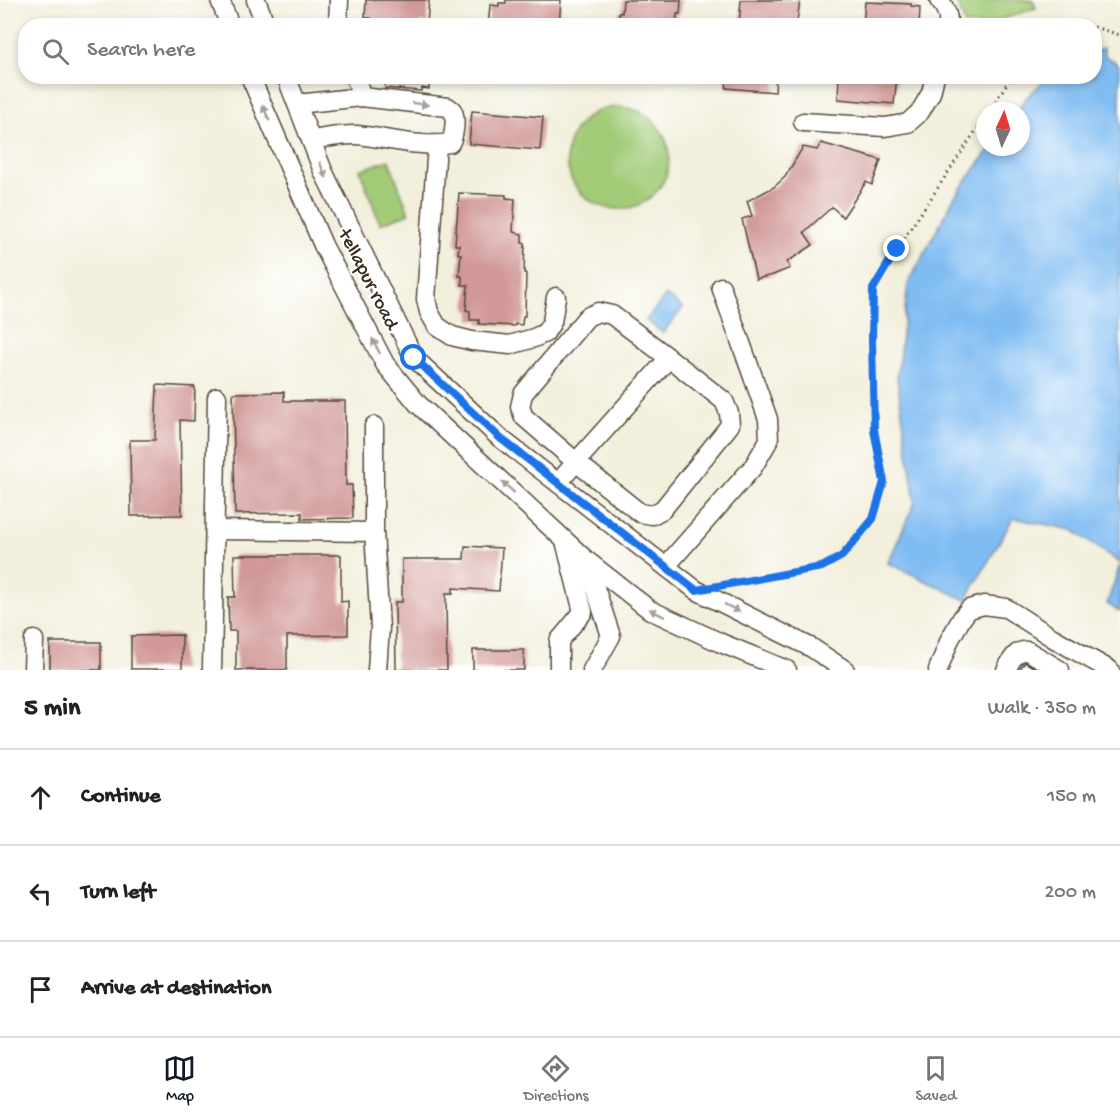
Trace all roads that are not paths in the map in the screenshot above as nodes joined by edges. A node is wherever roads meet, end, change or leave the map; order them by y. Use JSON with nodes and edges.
{"nodes":[{"id":1,"x":220,"y":0,"type":"edge"},
{"id":2,"x":256,"y":0,"type":"edge"},
{"id":3,"x":339,"y":0,"type":"edge"},
{"id":4,"x":939,"y":0,"type":"edge"},
{"id":5,"x":227,"y":18,"type":"edge"},
{"id":6,"x":263,"y":18,"type":"edge"},
{"id":7,"x":337,"y":18,"type":"edge"},
{"id":8,"x":949,"y":18,"type":"edge"},
{"id":9,"x":253,"y":84,"type":"edge"},
{"id":10,"x":289,"y":84,"type":"edge"},
{"id":11,"x":358,"y":84,"type":"edge"},
{"id":12,"x":933,"y":84,"type":"edge"},
{"id":13,"x":362,"y":97,"type":"junction"},
{"id":14,"x":297,"y":104,"type":"junction"},
{"id":15,"x":803,"y":122,"type":"dead end"},
{"id":16,"x":311,"y":140,"type":"junction"},
{"id":17,"x":437,"y":145,"type":"junction"},
{"id":18,"x":721,"y":287,"type":"dead end"},
{"id":19,"x":556,"y":297,"type":"dead end"},
{"id":20,"x":669,"y":358,"type":"junction"},
{"id":21,"x":217,"y":397,"type":"dead end"},
{"id":22,"x":374,"y":426,"type":"dead end"},
{"id":23,"x":576,"y":462,"type":"junction"},
{"id":24,"x":558,"y":483,"type":"junction"},
{"id":25,"x":215,"y":530,"type":"junction"},
{"id":26,"x":374,"y":532,"type":"junction"},
{"id":27,"x":564,"y":539,"type":"junction"},
{"id":28,"x":586,"y":560,"type":"junction"},
{"id":29,"x":666,"y":566,"type":"junction"},
{"id":30,"x":34,"y":640,"type":"dead end"},
{"id":31,"x":33,"y":670,"type":"edge"},
{"id":32,"x":212,"y":670,"type":"edge"},
{"id":33,"x":377,"y":670,"type":"edge"},
{"id":34,"x":559,"y":670,"type":"edge"},
{"id":35,"x":592,"y":670,"type":"edge"},
{"id":36,"x":787,"y":670,"type":"edge"},
{"id":37,"x":845,"y":670,"type":"edge"},
{"id":38,"x":938,"y":670,"type":"edge"},
{"id":39,"x":1006,"y":670,"type":"edge"},
{"id":40,"x":1060,"y":670,"type":"edge"},
{"id":41,"x":1110,"y":670,"type":"edge"}],
"edges":[{"from":1,"to":5,"type":"street"},
{"from":2,"to":6,"type":"street"},
{"from":3,"to":7,"type":"street"},
{"from":4,"to":8,"type":"street"},
{"from":27,"to":9,"type":"street","name":"tellapur road","one_way":true},
{"from":10,"to":14,"type":"street"},
{"from":11,"to":13,"type":"street"},
{"from":12,"to":15,"type":"street"},
{"from":13,"to":14,"type":"street"},
{"from":13,"to":17,"type":"street","one_way":true},
{"from":14,"to":16,"type":"street"},
{"from":16,"to":17,"type":"street"},
{"from":16,"to":24,"type":"street","one_way":true},
{"from":17,"to":19,"type":"street"},
{"from":18,"to":29,"type":"street"},
{"from":20,"to":23,"type":"street"},
{"from":20,"to":23,"type":"street"},
{"from":20,"to":23,"type":"street"},
{"from":21,"to":25,"type":"street"},
{"from":22,"to":26,"type":"street"},
{"from":23,"to":24,"type":"street"},
{"from":24,"to":29,"type":"street"},
{"from":25,"to":26,"type":"street"},
{"from":25,"to":32,"type":"street"},
{"from":26,"to":33,"type":"street"},
{"from":27,"to":28,"type":"street","name":"tellapur road"},
{"from":27,"to":34,"type":"street"},
{"from":28,"to":35,"type":"street"},
{"from":36,"to":28,"type":"street","name":"tellapur road","one_way":true},
{"from":29,"to":37,"type":"street","one_way":true},
{"from":30,"to":31,"type":"street"},
{"from":38,"to":41,"type":"street"},
{"from":39,"to":40,"type":"street"}]}
